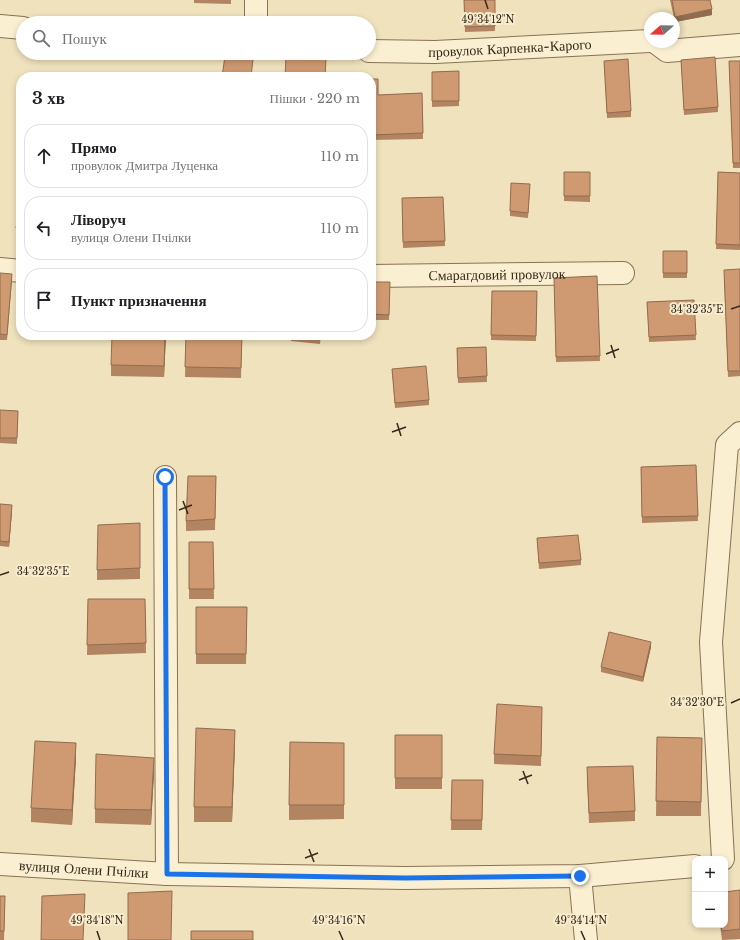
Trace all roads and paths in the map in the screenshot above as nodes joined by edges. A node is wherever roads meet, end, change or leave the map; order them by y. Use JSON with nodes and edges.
{"nodes":[{"id":1,"x":256,"y":0,"type":"edge"},
{"id":2,"x":256,"y":16,"type":"edge"},
{"id":3,"x":0,"y":26,"type":"edge"},
{"id":4,"x":16,"y":27,"type":"edge"},
{"id":5,"x":644,"y":41,"type":"edge"},
{"id":6,"x":740,"y":45,"type":"edge"},
{"id":7,"x":663,"y":48,"type":"edge"},
{"id":8,"x":376,"y":51,"type":"edge"},
{"id":9,"x":0,"y":269,"type":"edge"},
{"id":10,"x":16,"y":271,"type":"edge"},
{"id":11,"x":623,"y":273,"type":"dead end"},
{"id":12,"x":376,"y":276,"type":"edge"},
{"id":13,"x":740,"y":433,"type":"edge"},
{"id":14,"x":165,"y":477,"type":"dead end"},
{"id":15,"x":723,"y":856,"type":"edge"},
{"id":16,"x":740,"y":863,"type":"edge"},
{"id":17,"x":0,"y":864,"type":"edge"},
{"id":18,"x":728,"y":864,"type":"edge"},
{"id":19,"x":692,"y":866,"type":"edge"},
{"id":20,"x":167,"y":874,"type":"junction"},
{"id":21,"x":580,"y":876,"type":"junction"},
{"id":22,"x":586,"y":940,"type":"edge"}],
"edges":[{"from":1,"to":2,"type":"street"},
{"from":3,"to":4,"type":"street"},
{"from":5,"to":8,"type":"street","name":"провулок Карпенка-Карого"},
{"from":6,"to":7,"type":"street"},
{"from":9,"to":10,"type":"street"},
{"from":11,"to":12,"type":"street","name":"Смарагдовий провулок"},
{"from":13,"to":15,"type":"street"},
{"from":14,"to":20,"type":"street"},
{"from":16,"to":18,"type":"street"},
{"from":17,"to":20,"type":"street","name":"вулиця Олени Пчілки"},
{"from":19,"to":21,"type":"street","name":"вулиця Олени Пчілки"},
{"from":20,"to":21,"type":"street","name":"вулиця Олени Пчілки"},
{"from":21,"to":22,"type":"street"}]}
